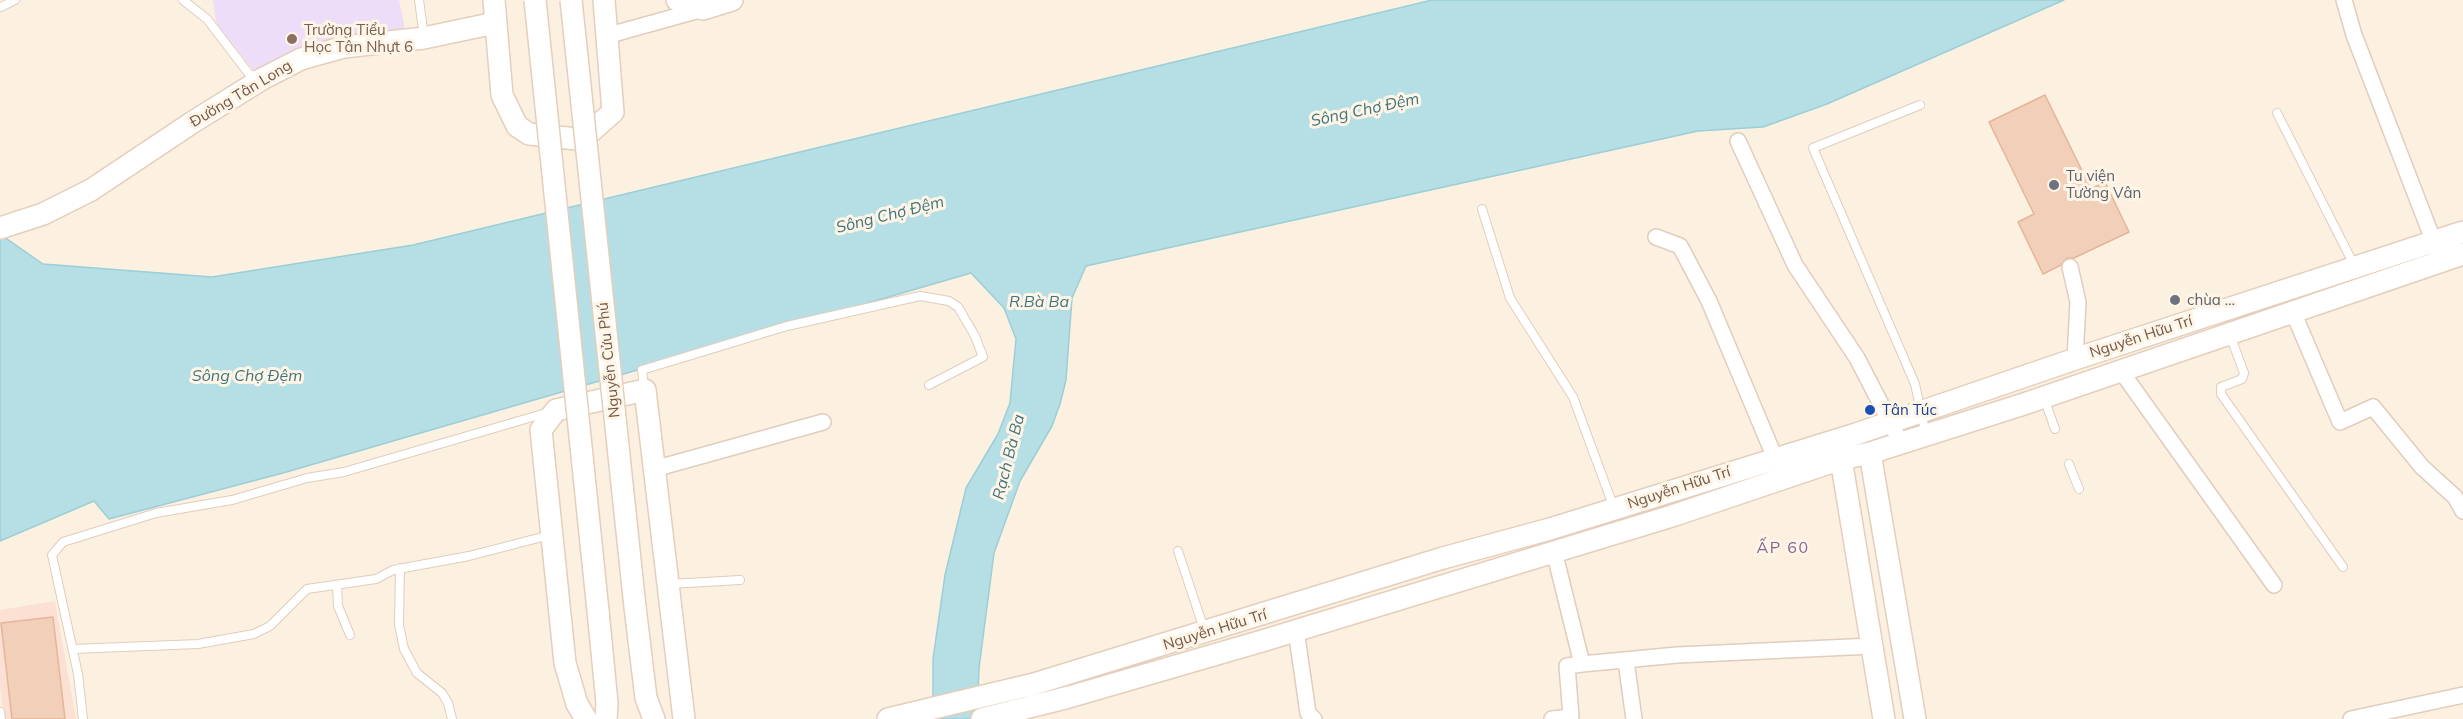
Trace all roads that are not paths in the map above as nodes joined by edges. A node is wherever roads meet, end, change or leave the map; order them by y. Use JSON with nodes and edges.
{"nodes":[{"id":1,"x":15,"y":0,"type":"edge"},
{"id":2,"x":183,"y":0,"type":"edge"},
{"id":3,"x":419,"y":0,"type":"edge"},
{"id":4,"x":494,"y":0,"type":"edge"},
{"id":5,"x":535,"y":0,"type":"edge"},
{"id":6,"x":571,"y":0,"type":"edge"},
{"id":7,"x":604,"y":0,"type":"edge"},
{"id":8,"x":677,"y":0,"type":"edge"},
{"id":9,"x":732,"y":0,"type":"edge"},
{"id":10,"x":2344,"y":0,"type":"edge"},
{"id":11,"x":1,"y":7,"type":"edge"},
{"id":12,"x":704,"y":9,"type":"junction"},
{"id":13,"x":495,"y":23,"type":"junction"},
{"id":14,"x":606,"y":36,"type":"junction"},
{"id":15,"x":424,"y":38,"type":"junction"},
{"id":16,"x":262,"y":79,"type":"junction"},
{"id":17,"x":1920,"y":105,"type":"dead end"},
{"id":18,"x":2277,"y":113,"type":"dead end"},
{"id":19,"x":1738,"y":141,"type":"dead end"},
{"id":20,"x":1482,"y":209,"type":"dead end"},
{"id":21,"x":0,"y":228,"type":"edge"},
{"id":22,"x":2463,"y":232,"type":"edge"},
{"id":23,"x":1656,"y":237,"type":"dead end"},
{"id":24,"x":2438,"y":252,"type":"junction"},
{"id":25,"x":2463,"y":254,"type":"edge"},
{"id":26,"x":2070,"y":267,"type":"dead end"},
{"id":27,"x":2355,"y":267,"type":"junction"},
{"id":28,"x":2365,"y":287,"type":"junction"},
{"id":29,"x":2293,"y":312,"type":"junction"},
{"id":30,"x":2230,"y":333,"type":"junction"},
{"id":31,"x":2079,"y":357,"type":"junction"},
{"id":32,"x":2121,"y":371,"type":"junction"},
{"id":33,"x":2093,"y":380,"type":"junction"},
{"id":34,"x":929,"y":385,"type":"dead end"},
{"id":35,"x":645,"y":390,"type":"junction"},
{"id":36,"x":2043,"y":397,"type":"junction"},
{"id":37,"x":556,"y":410,"type":"junction"},
{"id":38,"x":1922,"y":413,"type":"junction"},
{"id":39,"x":1892,"y":421,"type":"junction"},
{"id":40,"x":823,"y":422,"type":"dead end"},
{"id":41,"x":2055,"y":429,"type":"dead end"},
{"id":42,"x":1867,"y":430,"type":"junction"},
{"id":43,"x":1926,"y":435,"type":"junction"},
{"id":44,"x":1901,"y":443,"type":"junction"},
{"id":45,"x":1839,"y":449,"type":"junction"},
{"id":46,"x":1870,"y":453,"type":"junction"},
{"id":47,"x":1774,"y":458,"type":"junction"},
{"id":48,"x":2069,"y":464,"type":"dead end"},
{"id":49,"x":654,"y":469,"type":"junction"},
{"id":50,"x":2079,"y":489,"type":"dead end"},
{"id":51,"x":1615,"y":509,"type":"junction"},
{"id":52,"x":2463,"y":511,"type":"edge"},
{"id":53,"x":552,"y":534,"type":"junction"},
{"id":54,"x":1178,"y":551,"type":"dead end"},
{"id":55,"x":1554,"y":551,"type":"junction"},
{"id":56,"x":1443,"y":558,"type":"junction"},
{"id":57,"x":2343,"y":567,"type":"dead end"},
{"id":58,"x":400,"y":568,"type":"junction"},
{"id":59,"x":740,"y":580,"type":"dead end"},
{"id":60,"x":1448,"y":583,"type":"junction"},
{"id":61,"x":337,"y":585,"type":"junction"},
{"id":62,"x":666,"y":585,"type":"junction"},
{"id":63,"x":2274,"y":585,"type":"dead end"},
{"id":64,"x":1296,"y":630,"type":"junction"},
{"id":65,"x":1205,"y":633,"type":"junction"},
{"id":66,"x":350,"y":635,"type":"dead end"},
{"id":67,"x":1872,"y":646,"type":"junction"},
{"id":68,"x":73,"y":649,"type":"junction"},
{"id":69,"x":1626,"y":661,"type":"junction"},
{"id":70,"x":1582,"y":664,"type":"junction"},
{"id":71,"x":2463,"y":695,"type":"edge"},
{"id":72,"x":987,"y":711,"type":"edge"},
{"id":73,"x":0,"y":712,"type":"edge"},
{"id":74,"x":1036,"y":712,"type":"edge"},
{"id":75,"x":1,"y":719,"type":"edge"},
{"id":76,"x":83,"y":719,"type":"edge"},
{"id":77,"x":452,"y":719,"type":"edge"},
{"id":78,"x":586,"y":719,"type":"edge"},
{"id":79,"x":606,"y":719,"type":"edge"},
{"id":80,"x":654,"y":719,"type":"edge"},
{"id":81,"x":684,"y":719,"type":"edge"},
{"id":82,"x":888,"y":719,"type":"edge"},
{"id":83,"x":1314,"y":719,"type":"edge"},
{"id":84,"x":1552,"y":719,"type":"edge"},
{"id":85,"x":1634,"y":719,"type":"edge"},
{"id":86,"x":1884,"y":719,"type":"edge"},
{"id":87,"x":1915,"y":719,"type":"edge"},
{"id":88,"x":2351,"y":719,"type":"edge"}],
"edges":[{"from":1,"to":11,"type":"lane"},
{"from":2,"to":16,"type":"lane"},
{"from":3,"to":15,"type":"lane"},
{"from":4,"to":13,"type":"main road"},
{"from":5,"to":79,"type":"main road","bridge":true},
{"from":6,"to":80,"type":"main road","name":"Nguyễn Cửu Phú","bridge":true},
{"from":7,"to":14,"type":"main road"},
{"from":8,"to":12,"type":"main road"},
{"from":9,"to":12,"type":"main road"},
{"from":10,"to":24,"type":"street"},
{"from":12,"to":14,"type":"street"},
{"from":13,"to":14,"type":"main road"},
{"from":13,"to":15,"type":"main road","name":"Đường Tân Long"},
{"from":15,"to":16,"type":"main road","name":"Đường Tân Long"},
{"from":16,"to":21,"type":"main road","name":"Đường Tân Long"},
{"from":17,"to":38,"type":"lane"},
{"from":18,"to":27,"type":"lane"},
{"from":19,"to":39,"type":"street"},
{"from":20,"to":51,"type":"lane"},
{"from":22,"to":24,"type":"main road","name":"Nguyễn Hữu Trí"},
{"from":23,"to":47,"type":"street"},
{"from":24,"to":25,"type":"main road","name":"Nguyễn Hữu Trí"},
{"from":24,"to":27,"type":"main road","name":"Nguyễn Hữu Trí"},
{"from":24,"to":28,"type":"main road","name":"Nguyễn Hữu Trí"},
{"from":26,"to":31,"type":"street"},
{"from":27,"to":28,"type":"lane"},
{"from":27,"to":31,"type":"main road","name":"Nguyễn Hữu Trí"},
{"from":28,"to":29,"type":"main road","name":"Nguyễn Hữu Trí"},
{"from":29,"to":30,"type":"main road","name":"Nguyễn Hữu Trí"},
{"from":29,"to":52,"type":"street"},
{"from":30,"to":32,"type":"main road","name":"Nguyễn Hữu Trí"},
{"from":30,"to":57,"type":"lane"},
{"from":31,"to":33,"type":"main road"},
{"from":31,"to":38,"type":"main road","name":"Nguyễn Hữu Trí"},
{"from":32,"to":33,"type":"main road","name":"Nguyễn Hữu Trí"},
{"from":32,"to":63,"type":"street"},
{"from":33,"to":36,"type":"main road","name":"Nguyễn Hữu Trí"},
{"from":34,"to":35,"type":"lane"},
{"from":35,"to":37,"type":"main road"},
{"from":35,"to":49,"type":"main road"},
{"from":36,"to":41,"type":"lane"},
{"from":36,"to":43,"type":"main road","name":"Nguyễn Hữu Trí"},
{"from":37,"to":53,"type":"main road"},
{"from":37,"to":68,"type":"lane"},
{"from":38,"to":39,"type":"main road","name":"Nguyễn Hữu Trí"},
{"from":38,"to":43,"type":"lane"},
{"from":39,"to":42,"type":"main road","name":"Nguyễn Hữu Trí"},
{"from":39,"to":44,"type":"street"},
{"from":40,"to":49,"type":"street"},
{"from":42,"to":45,"type":"main road","name":"Nguyễn Hữu Trí"},
{"from":42,"to":46,"type":"street"},
{"from":43,"to":44,"type":"main road","name":"Nguyễn Hữu Trí"},
{"from":44,"to":46,"type":"main road","name":"Nguyễn Hữu Trí"},
{"from":45,"to":46,"type":"main road","name":"Nguyễn Hữu Trí"},
{"from":45,"to":47,"type":"main road","name":"Nguyễn Hữu Trí"},
{"from":45,"to":55,"type":"main road","name":"Nguyễn Hữu Trí"},
{"from":45,"to":67,"type":"main road"},
{"from":46,"to":87,"type":"main road"},
{"from":47,"to":51,"type":"main road","name":"Nguyễn Hữu Trí"},
{"from":48,"to":50,"type":"lane"},
{"from":49,"to":62,"type":"main road"},
{"from":51,"to":56,"type":"main road","name":"Nguyễn Hữu Trí"},
{"from":53,"to":58,"type":"lane"},
{"from":53,"to":78,"type":"main road"},
{"from":54,"to":65,"type":"lane"},
{"from":55,"to":60,"type":"main road","name":"Nguyễn Hữu Trí"},
{"from":55,"to":70,"type":"street"},
{"from":56,"to":60,"type":"main road"},
{"from":56,"to":65,"type":"main road","name":"Nguyễn Hữu Trí"},
{"from":58,"to":61,"type":"lane"},
{"from":58,"to":77,"type":"lane"},
{"from":59,"to":62,"type":"lane"},
{"from":60,"to":64,"type":"main road","name":"Nguyễn Hữu Trí"},
{"from":61,"to":66,"type":"lane"},
{"from":61,"to":68,"type":"lane"},
{"from":62,"to":81,"type":"main road"},
{"from":64,"to":74,"type":"main road","name":"Nguyễn Hữu Trí"},
{"from":64,"to":83,"type":"street"},
{"from":65,"to":72,"type":"main road","name":"Nguyễn Hữu Trí"},
{"from":67,"to":69,"type":"street"},
{"from":67,"to":86,"type":"main road"},
{"from":68,"to":76,"type":"lane"},
{"from":69,"to":70,"type":"street"},
{"from":69,"to":85,"type":"street"},
{"from":70,"to":84,"type":"street"},
{"from":71,"to":88,"type":"street"},
{"from":72,"to":74,"type":"main road","name":"Nguyễn Hữu Trí"},
{"from":72,"to":82,"type":"main road","name":"Nguyễn Hữu Trí"},
{"from":73,"to":75,"type":"lane"}]}
